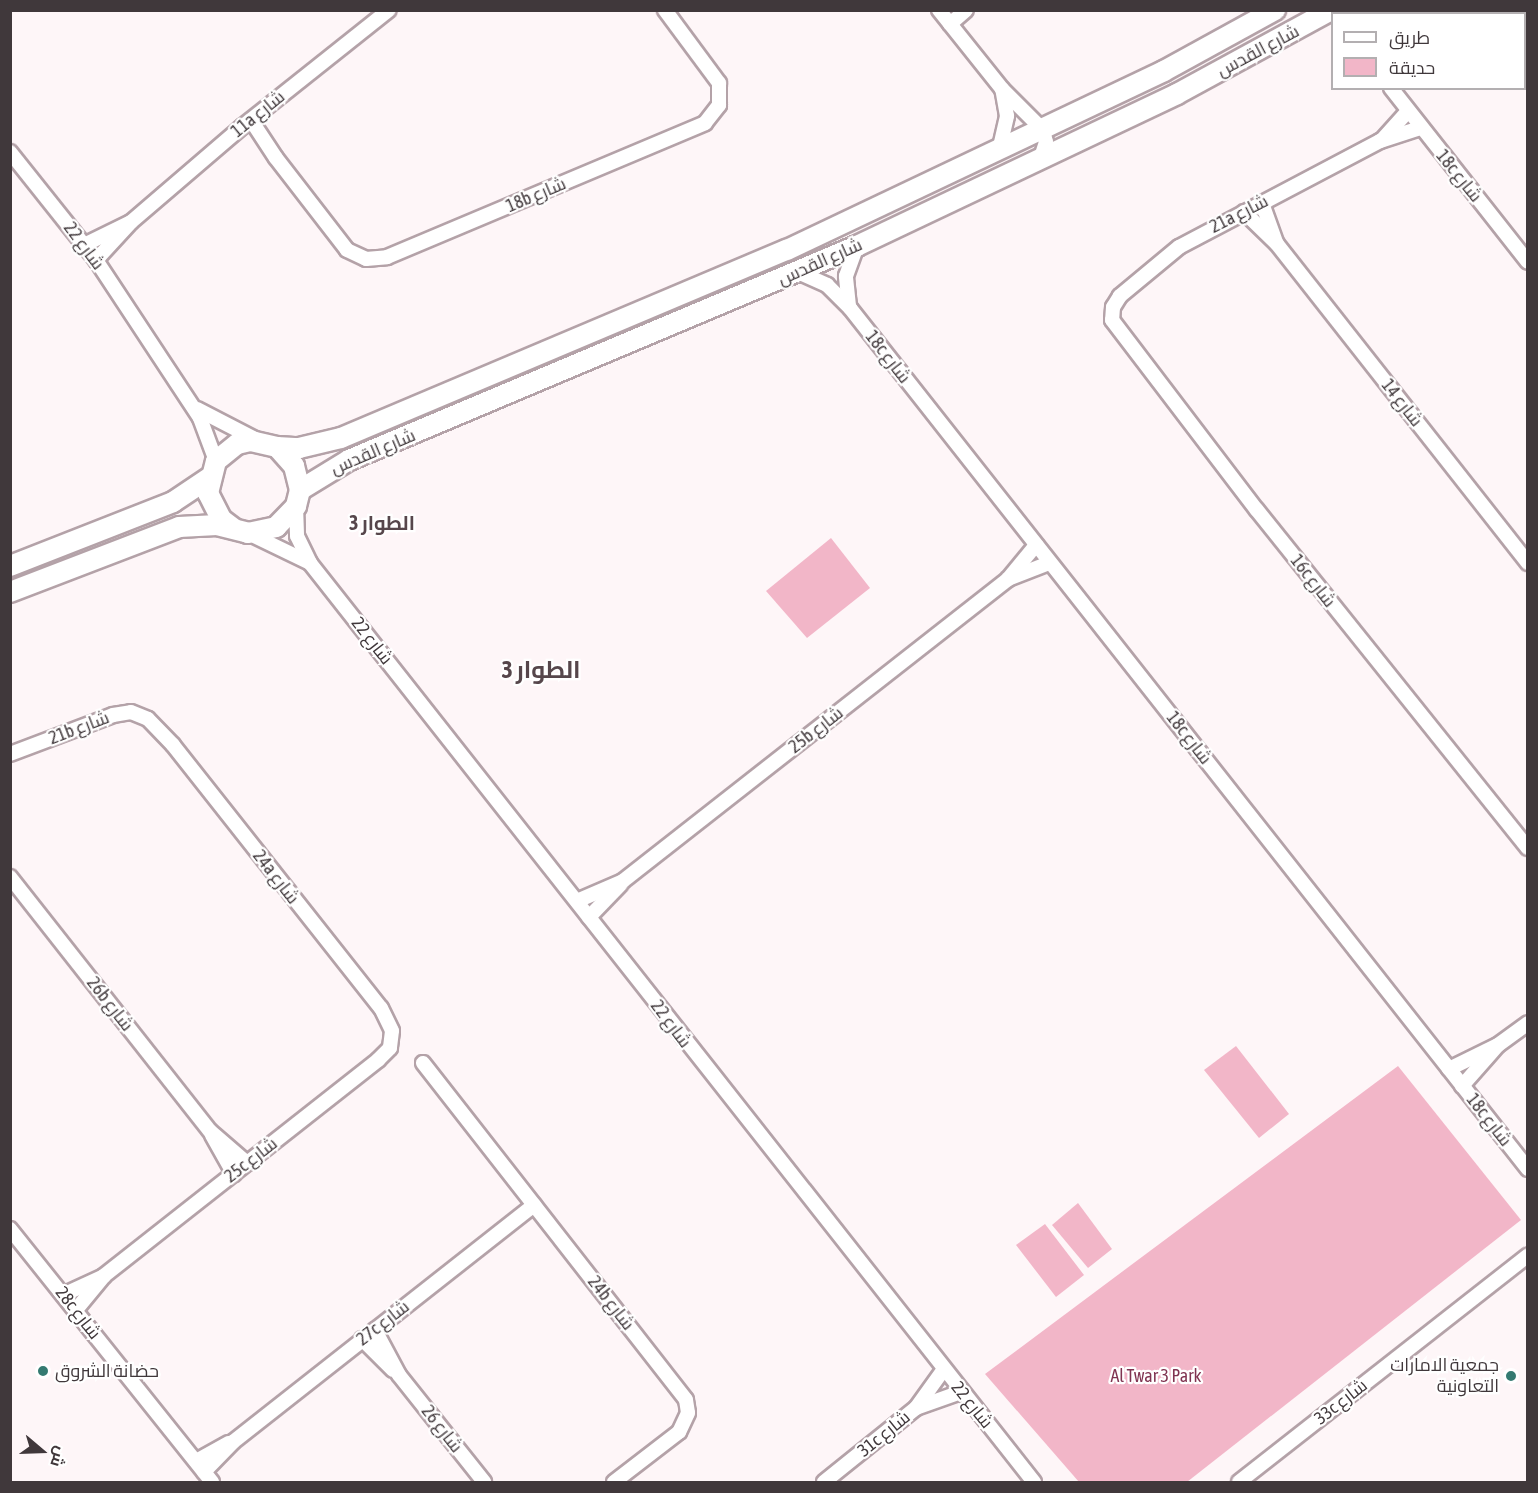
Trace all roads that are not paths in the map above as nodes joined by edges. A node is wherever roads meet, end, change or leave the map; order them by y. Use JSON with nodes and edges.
{"nodes":[{"id":1,"x":389,"y":10,"type":"edge"},
{"id":2,"x":665,"y":10,"type":"edge"},
{"id":3,"x":939,"y":10,"type":"edge"},
{"id":4,"x":966,"y":10,"type":"edge"},
{"id":5,"x":1275,"y":10,"type":"edge"},
{"id":6,"x":1326,"y":15,"type":"edge"},
{"id":7,"x":950,"y":24,"type":"junction"},
{"id":8,"x":1002,"y":89,"type":"junction"},
{"id":9,"x":1392,"y":90,"type":"edge"},
{"id":10,"x":1408,"y":111,"type":"junction"},
{"id":11,"x":247,"y":123,"type":"junction"},
{"id":12,"x":1420,"y":128,"type":"junction"},
{"id":13,"x":1043,"y":130,"type":"junction"},
{"id":14,"x":1380,"y":141,"type":"junction"},
{"id":15,"x":10,"y":152,"type":"edge"},
{"id":16,"x":999,"y":152,"type":"junction"},
{"id":17,"x":1041,"y":160,"type":"junction"},
{"id":18,"x":1262,"y":203,"type":"junction"},
{"id":19,"x":1244,"y":212,"type":"junction"},
{"id":20,"x":130,"y":222,"type":"junction"},
{"id":21,"x":1277,"y":244,"type":"junction"},
{"id":22,"x":84,"y":245,"type":"junction"},
{"id":23,"x":857,"y":246,"type":"junction"},
{"id":24,"x":96,"y":260,"type":"junction"},
{"id":25,"x":1527,"y":262,"type":"edge"},
{"id":26,"x":798,"y":272,"type":"junction"},
{"id":27,"x":1113,"y":307,"type":"joint"},
{"id":28,"x":850,"y":308,"type":"junction"},
{"id":29,"x":190,"y":404,"type":"junction"},
{"id":30,"x":271,"y":445,"type":"junction"},
{"id":31,"x":212,"y":470,"type":"junction"},
{"id":32,"x":298,"y":498,"type":"junction"},
{"id":33,"x":240,"y":530,"type":"junction"},
{"id":34,"x":1036,"y":545,"type":"junction"},
{"id":35,"x":310,"y":562,"type":"junction"},
{"id":36,"x":1049,"y":563,"type":"junction"},
{"id":37,"x":1527,"y":563,"type":"edge"},
{"id":38,"x":10,"y":566,"type":"edge"},
{"id":39,"x":1008,"y":579,"type":"junction"},
{"id":40,"x":10,"y":592,"type":"edge"},
{"id":41,"x":148,"y":719,"type":"joint"},
{"id":42,"x":10,"y":754,"type":"edge"},
{"id":43,"x":1527,"y":849,"type":"edge"},
{"id":44,"x":10,"y":877,"type":"edge"},
{"id":45,"x":623,"y":881,"type":"junction"},
{"id":46,"x":577,"y":901,"type":"junction"},
{"id":47,"x":589,"y":917,"type":"junction"},
{"id":48,"x":1527,"y":1023,"type":"edge"},
{"id":49,"x":393,"y":1040,"type":"joint"},
{"id":50,"x":1498,"y":1045,"type":"junction"},
{"id":51,"x":423,"y":1063,"type":"dead end"},
{"id":52,"x":1449,"y":1069,"type":"junction"},
{"id":53,"x":1462,"y":1086,"type":"junction"},
{"id":54,"x":210,"y":1131,"type":"junction"},
{"id":55,"x":247,"y":1163,"type":"junction"},
{"id":56,"x":1527,"y":1169,"type":"edge"},
{"id":57,"x":234,"y":1174,"type":"junction"},
{"id":58,"x":534,"y":1205,"type":"junction"},
{"id":59,"x":10,"y":1228,"type":"edge"},
{"id":60,"x":1527,"y":1255,"type":"edge"},
{"id":61,"x":104,"y":1276,"type":"junction"},
{"id":62,"x":63,"y":1295,"type":"junction"},
{"id":63,"x":75,"y":1311,"type":"junction"},
{"id":64,"x":375,"y":1330,"type":"junction"},
{"id":65,"x":362,"y":1339,"type":"junction"},
{"id":66,"x":944,"y":1369,"type":"junction"},
{"id":67,"x":399,"y":1375,"type":"junction"},
{"id":68,"x":961,"y":1392,"type":"junction"},
{"id":69,"x":916,"y":1408,"type":"junction"},
{"id":70,"x":204,"y":1472,"type":"edge"},
{"id":71,"x":484,"y":1482,"type":"edge"},
{"id":72,"x":614,"y":1482,"type":"edge"},
{"id":73,"x":824,"y":1482,"type":"edge"},
{"id":74,"x":1034,"y":1482,"type":"edge"},
{"id":75,"x":1239,"y":1482,"type":"edge"}],
"edges":[{"from":1,"to":11,"type":"street","name":"11a شارع"},
{"from":2,"to":11,"type":"street","name":"18b شارع"},
{"from":3,"to":7,"type":"street"},
{"from":4,"to":7,"type":"street"},
{"from":5,"to":13,"type":"main road","name":"شارع القدس"},
{"from":6,"to":17,"type":"main road","name":"شارع القدس"},
{"from":7,"to":8,"type":"street"},
{"from":8,"to":13,"type":"street"},
{"from":8,"to":16,"type":"street"},
{"from":9,"to":10,"type":"street","name":"18c شارع"},
{"from":10,"to":12,"type":"street","name":"18c شارع"},
{"from":10,"to":14,"type":"street","name":"21a شارع"},
{"from":11,"to":20,"type":"street","name":"11a شارع"},
{"from":12,"to":14,"type":"street","name":"21a شارع"},
{"from":12,"to":25,"type":"street","name":"18c شارع"},
{"from":13,"to":16,"type":"main road","name":"شارع القدس"},
{"from":13,"to":17,"type":"street"},
{"from":14,"to":18,"type":"street","name":"21a شارع"},
{"from":15,"to":22,"type":"street","name":"شارع 22"},
{"from":16,"to":30,"type":"main road","name":"شارع القدس"},
{"from":17,"to":23,"type":"main road","name":"شارع القدس"},
{"from":18,"to":19,"type":"street","name":"21a شارع"},
{"from":18,"to":21,"type":"street","name":"شارع 14"},
{"from":19,"to":21,"type":"street","name":"شارع 14"},
{"from":19,"to":27,"type":"street","name":"21a شارع"},
{"from":20,"to":22,"type":"street","name":"11a شارع"},
{"from":20,"to":24,"type":"street","name":"11a شارع"},
{"from":21,"to":37,"type":"street","name":"شارع 14"},
{"from":22,"to":24,"type":"street","name":"شارع 22"},
{"from":23,"to":26,"type":"main road","name":"شارع القدس"},
{"from":23,"to":28,"type":"street"},
{"from":24,"to":29,"type":"street","name":"شارع 22"},
{"from":26,"to":28,"type":"street","name":"18c شارع"},
{"from":26,"to":32,"type":"main road","name":"شارع القدس"},
{"from":27,"to":43,"type":"street","name":"16c شارع"},
{"from":28,"to":34,"type":"street","name":"18c شارع"},
{"from":29,"to":30,"type":"street","name":"شارع 22"},
{"from":29,"to":31,"type":"street","name":"شارع 22"},
{"from":30,"to":31,"type":"main road"},
{"from":30,"to":32,"type":"main road"},
{"from":31,"to":33,"type":"main road"},
{"from":31,"to":38,"type":"main road"},
{"from":32,"to":33,"type":"main road"},
{"from":32,"to":35,"type":"street","name":"شارع 22"},
{"from":33,"to":35,"type":"street","name":"شارع 22"},
{"from":33,"to":40,"type":"main road"},
{"from":34,"to":36,"type":"street","name":"18c شارع"},
{"from":34,"to":39,"type":"street","name":"25b شارع"},
{"from":35,"to":46,"type":"street","name":"شارع 22"},
{"from":36,"to":39,"type":"street","name":"25b شارع"},
{"from":36,"to":52,"type":"street","name":"18c شارع"},
{"from":39,"to":45,"type":"street","name":"25b شارع"},
{"from":41,"to":42,"type":"street","name":"21b شارع"},
{"from":41,"to":49,"type":"street","name":"24a شارع"},
{"from":44,"to":54,"type":"street","name":"26b شارع"},
{"from":45,"to":46,"type":"street","name":"25b شارع"},
{"from":45,"to":47,"type":"street","name":"25b شارع"},
{"from":46,"to":47,"type":"street","name":"شارع 22"},
{"from":47,"to":66,"type":"street","name":"شارع 22"},
{"from":48,"to":50,"type":"street"},
{"from":49,"to":55,"type":"street","name":"25c شارع"},
{"from":50,"to":52,"type":"street"},
{"from":50,"to":53,"type":"street"},
{"from":51,"to":58,"type":"street","name":"24b شارع"},
{"from":52,"to":53,"type":"street","name":"18c شارع"},
{"from":53,"to":56,"type":"street","name":"18c شارع"},
{"from":54,"to":55,"type":"street","name":"26b شارع"},
{"from":54,"to":57,"type":"street","name":"26b شارع"},
{"from":55,"to":57,"type":"street","name":"25c شارع"},
{"from":57,"to":61,"type":"street","name":"25c شارع"},
{"from":58,"to":64,"type":"street","name":"27c شارع"},
{"from":58,"to":72,"type":"street","name":"24b شارع"},
{"from":59,"to":62,"type":"street","name":"28c شارع"},
{"from":60,"to":75,"type":"street","name":"33c شارع"},
{"from":61,"to":62,"type":"street","name":"25c شارع"},
{"from":61,"to":63,"type":"street","name":"25c شارع"},
{"from":62,"to":63,"type":"street","name":"28c شارع"},
{"from":63,"to":70,"type":"street","name":"28c شارع"},
{"from":64,"to":65,"type":"street","name":"27c شارع"},
{"from":64,"to":67,"type":"street","name":"شارع 26"},
{"from":65,"to":67,"type":"street","name":"شارع 26"},
{"from":65,"to":70,"type":"street","name":"27c شارع"},
{"from":66,"to":68,"type":"street","name":"شارع 22"},
{"from":66,"to":69,"type":"street","name":"31c شارع"},
{"from":67,"to":71,"type":"street","name":"شارع 26"},
{"from":68,"to":69,"type":"street","name":"31c شارع"},
{"from":68,"to":74,"type":"street","name":"شارع 22"},
{"from":69,"to":73,"type":"street","name":"31c شارع"}]}
